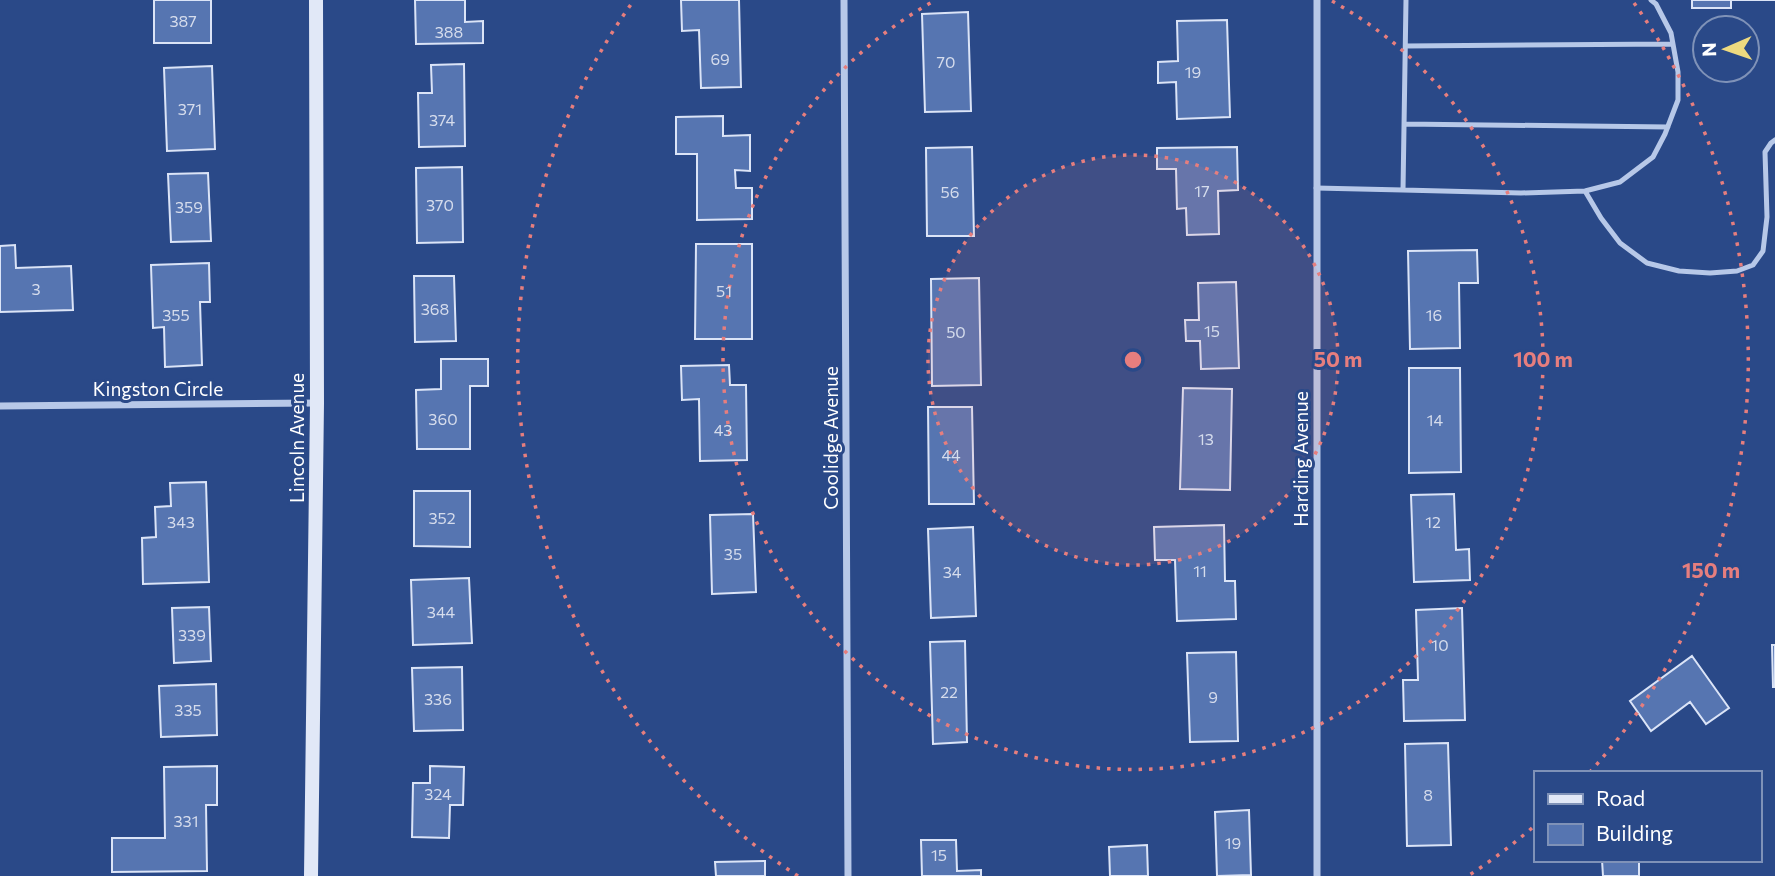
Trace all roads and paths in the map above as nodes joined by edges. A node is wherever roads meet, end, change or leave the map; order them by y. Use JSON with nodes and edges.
{"nodes":[{"id":1,"x":316,"y":0,"type":"edge"},
{"id":2,"x":844,"y":0,"type":"edge"},
{"id":3,"x":1317,"y":0,"type":"edge"},
{"id":4,"x":1406,"y":0,"type":"edge"},
{"id":5,"x":1651,"y":0,"type":"edge"},
{"id":6,"x":1673,"y":44,"type":"junction"},
{"id":7,"x":1406,"y":46,"type":"junction"},
{"id":8,"x":1404,"y":124,"type":"junction"},
{"id":9,"x":1668,"y":127,"type":"junction"},
{"id":10,"x":1775,"y":140,"type":"edge"},
{"id":11,"x":1316,"y":188,"type":"junction"},
{"id":12,"x":1403,"y":190,"type":"junction"},
{"id":13,"x":1585,"y":191,"type":"junction"},
{"id":14,"x":1767,"y":217,"type":"junction"},
{"id":15,"x":1775,"y":217,"type":"edge"},
{"id":16,"x":317,"y":404,"type":"junction"},
{"id":17,"x":0,"y":405,"type":"edge"},
{"id":18,"x":311,"y":876,"type":"edge"},
{"id":19,"x":848,"y":876,"type":"edge"},
{"id":20,"x":1317,"y":876,"type":"edge"}],
"edges":[{"from":1,"to":16,"type":"street","name":"Lincoln Avenue"},
{"from":2,"to":19,"type":"street","name":"Coolidge Avenue"},
{"from":3,"to":11,"type":"street","name":"Harding Avenue"},
{"from":4,"to":7,"type":"lane"},
{"from":5,"to":6,"type":"lane"},
{"from":6,"to":7,"type":"lane"},
{"from":6,"to":9,"type":"lane"},
{"from":7,"to":8,"type":"lane"},
{"from":8,"to":9,"type":"lane"},
{"from":8,"to":12,"type":"lane"},
{"from":9,"to":13,"type":"lane"},
{"from":10,"to":14,"type":"lane"},
{"from":11,"to":12,"type":"lane"},
{"from":11,"to":20,"type":"street","name":"Harding Avenue"},
{"from":12,"to":13,"type":"lane"},
{"from":13,"to":14,"type":"lane"},
{"from":14,"to":15,"type":"lane"},
{"from":16,"to":17,"type":"street","name":"Kingston Circle"},
{"from":16,"to":18,"type":"street","name":"Lincoln Avenue"}]}
